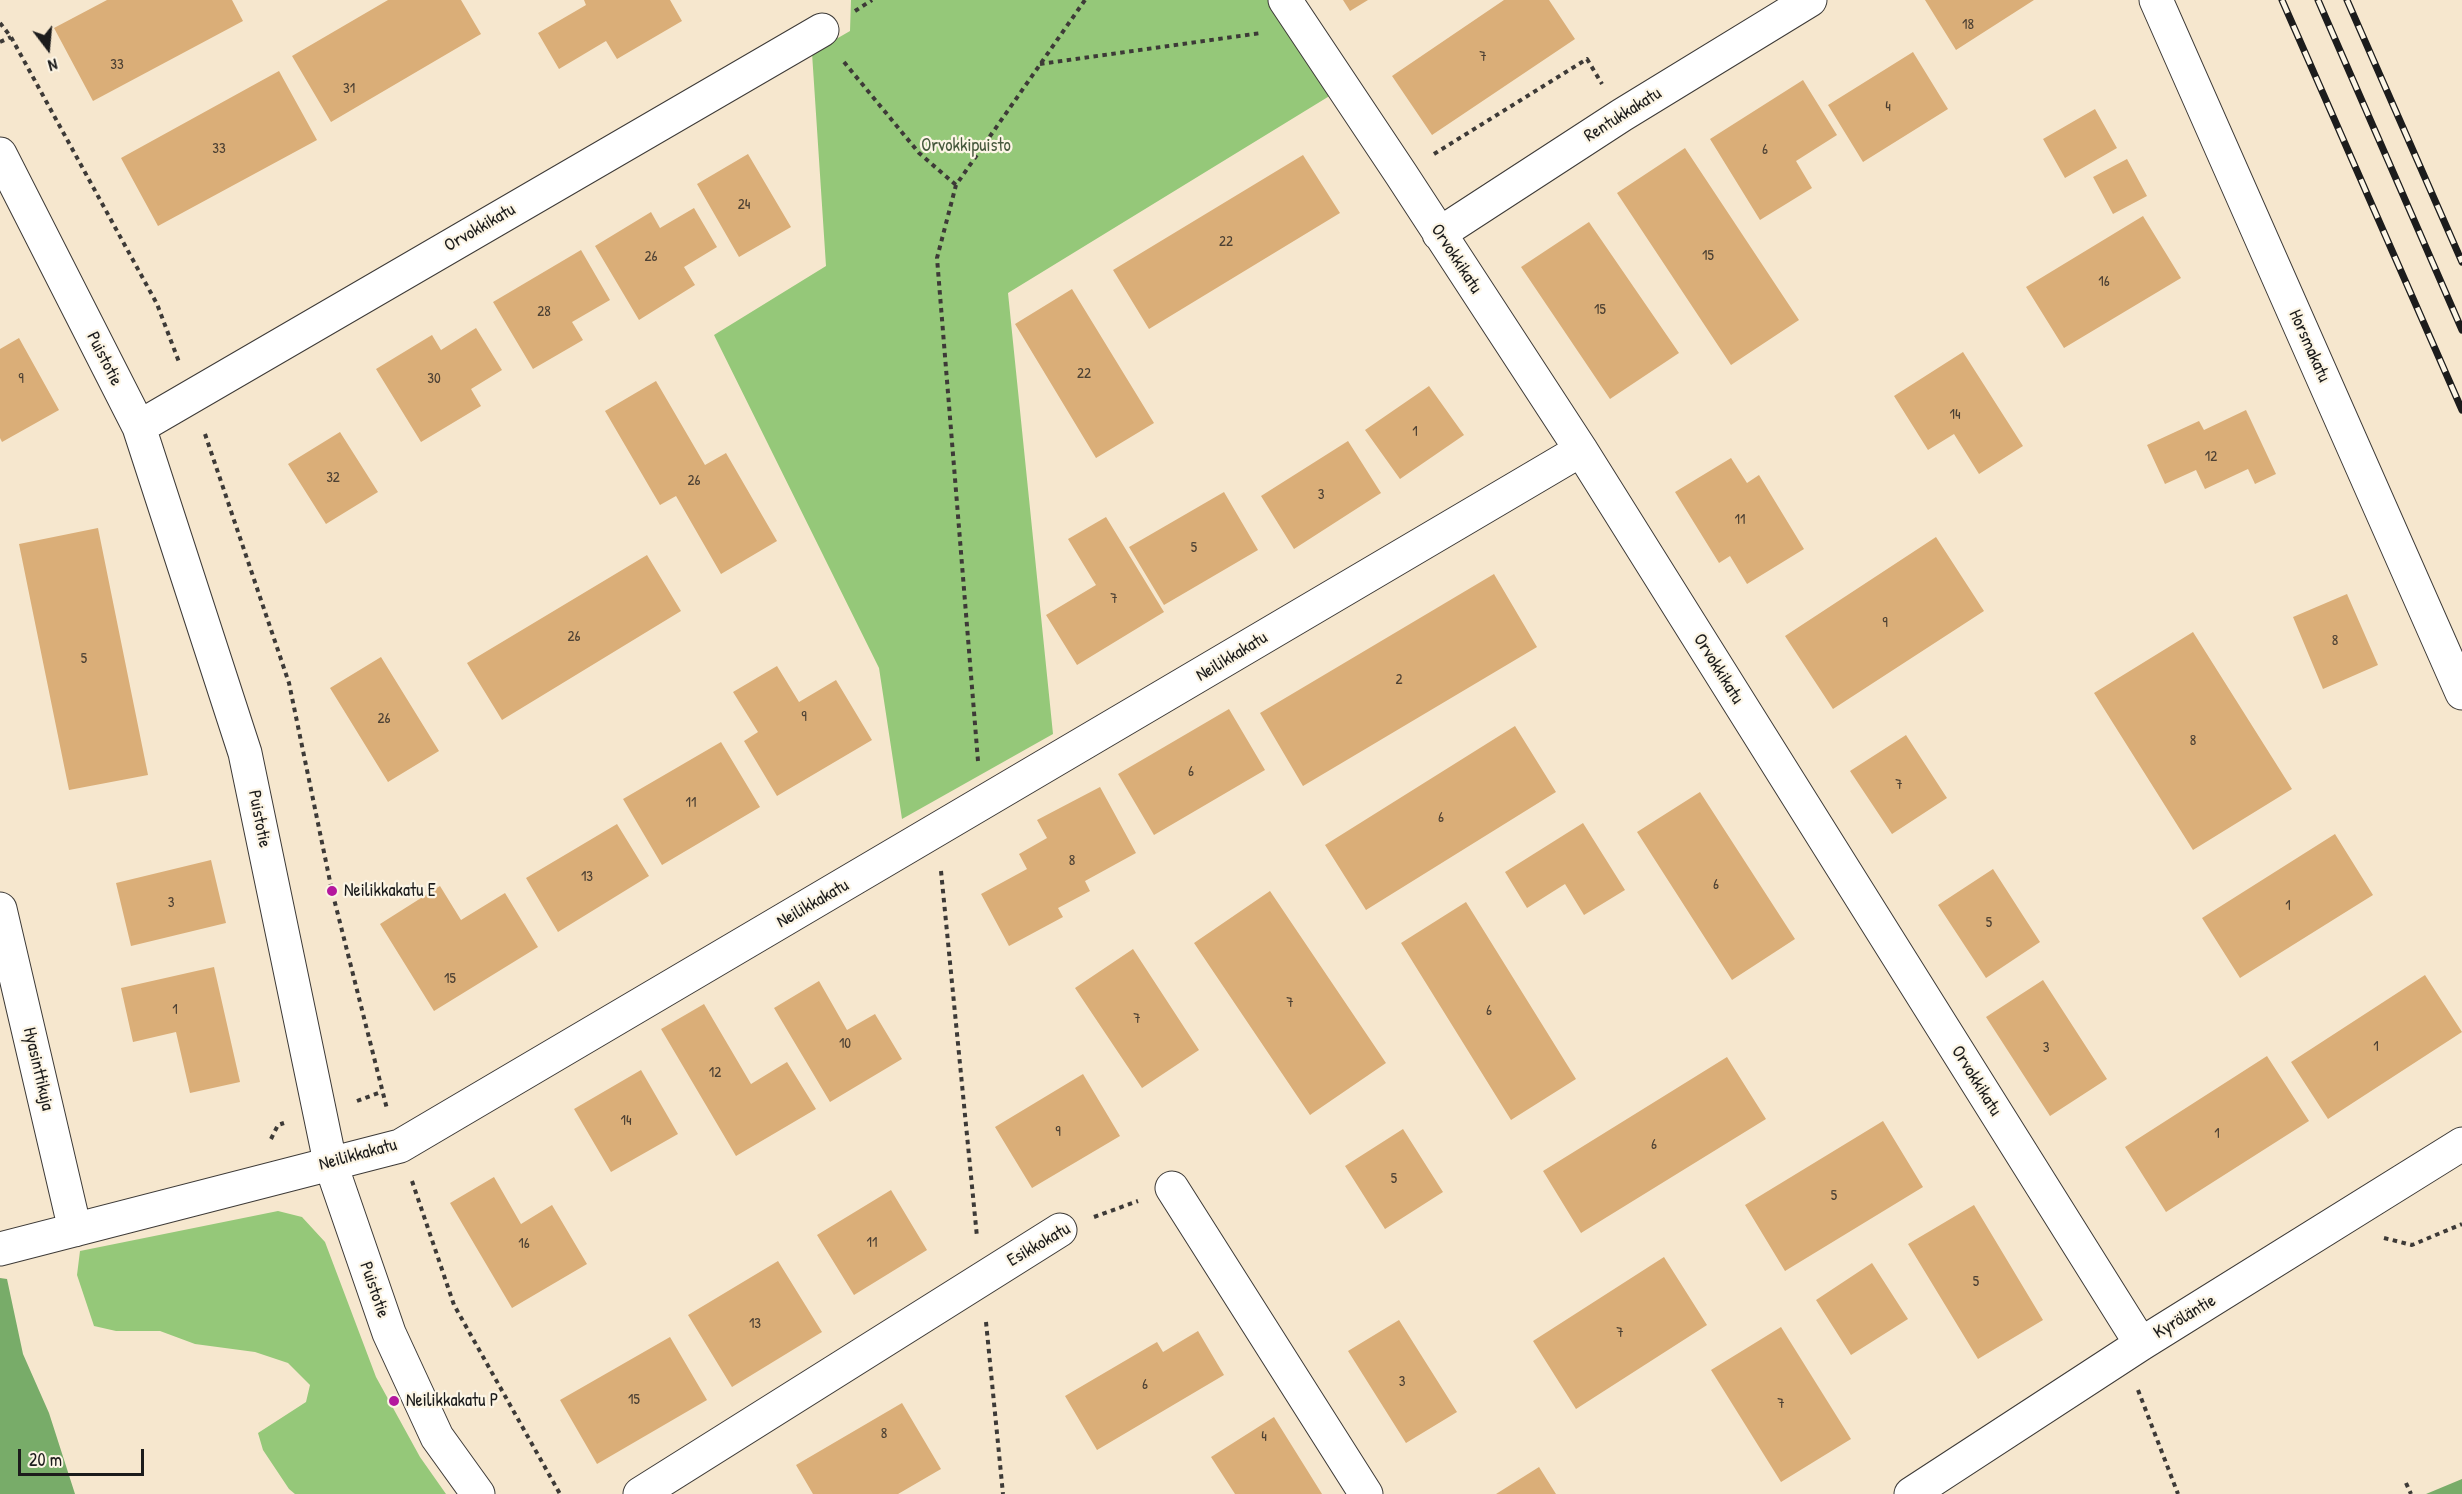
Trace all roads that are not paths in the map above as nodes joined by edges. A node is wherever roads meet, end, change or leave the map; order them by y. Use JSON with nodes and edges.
{"nodes":[{"id":1,"x":1285,"y":0,"type":"edge"},
{"id":2,"x":1810,"y":0,"type":"edge"},
{"id":3,"x":2156,"y":0,"type":"edge"},
{"id":4,"x":822,"y":30,"type":"road end"},
{"id":5,"x":0,"y":154,"type":"edge"},
{"id":6,"x":1439,"y":234,"type":"junction"},
{"id":7,"x":139,"y":427,"type":"junction"},
{"id":8,"x":1581,"y":450,"type":"junction"},
{"id":9,"x":2462,"y":693,"type":"edge"},
{"id":10,"x":0,"y":909,"type":"edge"},
{"id":11,"x":2462,"y":1144,"type":"edge"},
{"id":12,"x":330,"y":1162,"type":"junction"},
{"id":13,"x":1172,"y":1188,"type":"road end"},
{"id":14,"x":75,"y":1230,"type":"junction"},
{"id":15,"x":1060,"y":1230,"type":"road end"},
{"id":16,"x":0,"y":1249,"type":"edge"},
{"id":17,"x":2131,"y":1351,"type":"junction"},
{"id":18,"x":478,"y":1494,"type":"edge"},
{"id":19,"x":640,"y":1494,"type":"edge"},
{"id":20,"x":1366,"y":1494,"type":"edge"},
{"id":21,"x":1911,"y":1494,"type":"edge"}],
"edges":[{"from":1,"to":6,"type":"street","name":"Orvokkikatu"},
{"from":2,"to":6,"type":"street","name":"Rentukkakatu"},
{"from":3,"to":9,"type":"street","name":"Horsmakatu"},
{"from":4,"to":7,"type":"street","name":"Orvokkikatu"},
{"from":5,"to":7,"type":"street","name":"Puistotie"},
{"from":6,"to":8,"type":"street","name":"Orvokkikatu"},
{"from":7,"to":12,"type":"street","name":"Puistotie"},
{"from":8,"to":12,"type":"street","name":"Neilikkakatu"},
{"from":8,"to":17,"type":"street","name":"Orvokkikatu"},
{"from":10,"to":14,"type":"street","name":"Hyasinttikuja"},
{"from":11,"to":17,"type":"street","name":"Kyröläntie"},
{"from":12,"to":14,"type":"street","name":"Neilikkakatu"},
{"from":12,"to":18,"type":"street","name":"Puistotie"},
{"from":13,"to":20,"type":"street"},
{"from":14,"to":16,"type":"street","name":"Neilikkakatu"},
{"from":15,"to":19,"type":"street","name":"Esikkokatu"},
{"from":17,"to":21,"type":"street","name":"Kyröläntie"}]}
